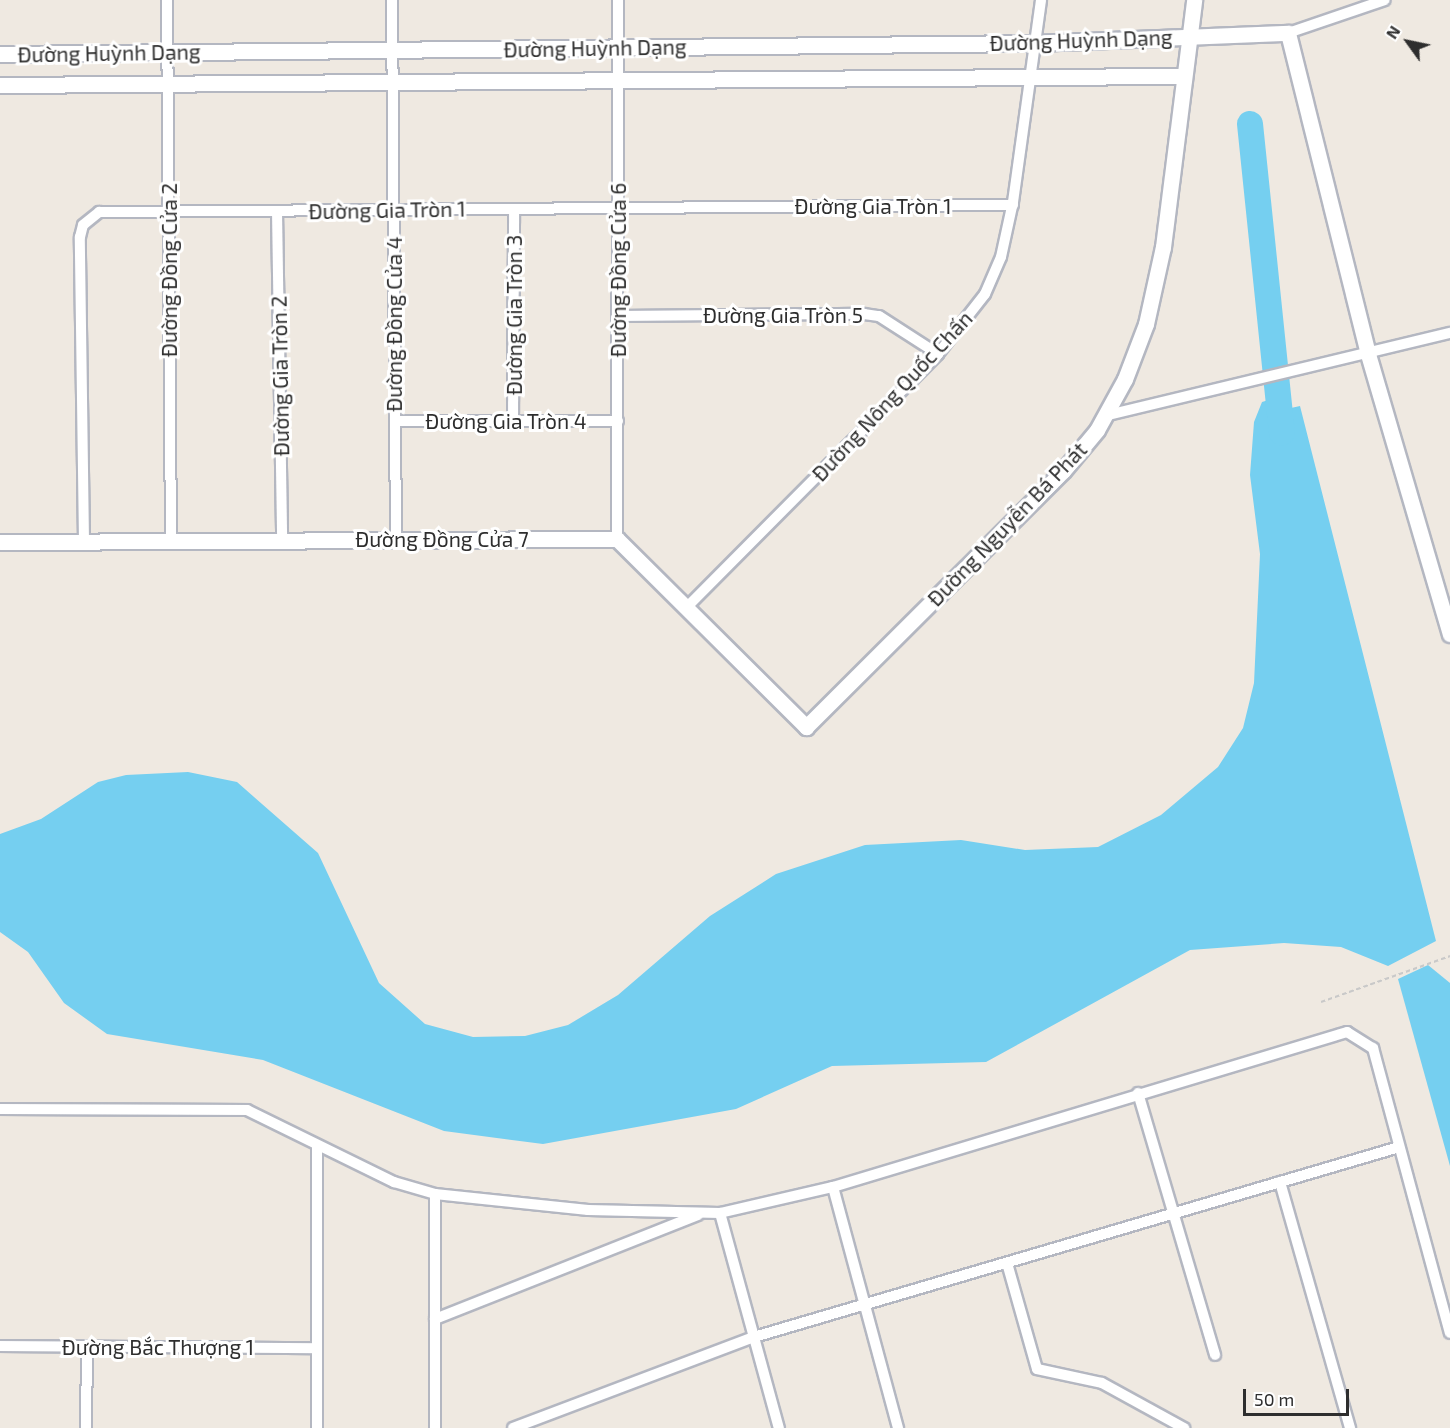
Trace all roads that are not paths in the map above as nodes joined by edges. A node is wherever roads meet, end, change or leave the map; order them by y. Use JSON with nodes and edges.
{"nodes":[{"id":1,"x":166,"y":0,"type":"edge"},
{"id":2,"x":392,"y":0,"type":"edge"},
{"id":3,"x":618,"y":0,"type":"edge"},
{"id":4,"x":1041,"y":0,"type":"edge"},
{"id":5,"x":1194,"y":0,"type":"edge"},
{"id":6,"x":1385,"y":0,"type":"edge"},
{"id":7,"x":1288,"y":33,"type":"junction"},
{"id":8,"x":1189,"y":36,"type":"junction"},
{"id":9,"x":1036,"y":43,"type":"junction"},
{"id":10,"x":618,"y":47,"type":"junction"},
{"id":11,"x":392,"y":50,"type":"junction"},
{"id":12,"x":167,"y":52,"type":"junction"},
{"id":13,"x":0,"y":54,"type":"edge"},
{"id":14,"x":1184,"y":76,"type":"junction"},
{"id":15,"x":1031,"y":78,"type":"junction"},
{"id":16,"x":618,"y":81,"type":"junction"},
{"id":17,"x":392,"y":82,"type":"junction"},
{"id":18,"x":168,"y":84,"type":"junction"},
{"id":19,"x":0,"y":85,"type":"edge"},
{"id":20,"x":1013,"y":205,"type":"junction"},
{"id":21,"x":618,"y":208,"type":"junction"},
{"id":22,"x":514,"y":209,"type":"junction"},
{"id":23,"x":393,"y":210,"type":"junction"},
{"id":24,"x":278,"y":211,"type":"junction"},
{"id":25,"x":169,"y":212,"type":"junction"},
{"id":26,"x":618,"y":316,"type":"junction"},
{"id":27,"x":1446,"y":334,"type":"edge"},
{"id":28,"x":938,"y":354,"type":"junction"},
{"id":29,"x":1368,"y":354,"type":"junction"},
{"id":30,"x":1104,"y":416,"type":"junction"},
{"id":31,"x":395,"y":421,"type":"junction"},
{"id":32,"x":513,"y":421,"type":"junction"},
{"id":33,"x":618,"y":421,"type":"junction"},
{"id":34,"x":618,"y":539,"type":"junction"},
{"id":35,"x":282,"y":540,"type":"junction"},
{"id":36,"x":396,"y":540,"type":"junction"},
{"id":37,"x":84,"y":541,"type":"junction"},
{"id":38,"x":171,"y":541,"type":"junction"},
{"id":39,"x":0,"y":542,"type":"edge"},
{"id":40,"x":686,"y":608,"type":"junction"},
{"id":41,"x":1450,"y":634,"type":"edge"},
{"id":42,"x":1138,"y":1093,"type":"junction"},
{"id":43,"x":0,"y":1109,"type":"edge"},
{"id":44,"x":317,"y":1146,"type":"junction"},
{"id":45,"x":1399,"y":1147,"type":"junction"},
{"id":46,"x":1280,"y":1182,"type":"junction"},
{"id":47,"x":833,"y":1187,"type":"junction"},
{"id":48,"x":435,"y":1194,"type":"junction"},
{"id":49,"x":704,"y":1212,"type":"junction"},
{"id":50,"x":720,"y":1213,"type":"junction"},
{"id":51,"x":1173,"y":1214,"type":"junction"},
{"id":52,"x":1007,"y":1263,"type":"junction"},
{"id":53,"x":865,"y":1304,"type":"junction"},
{"id":54,"x":435,"y":1319,"type":"junction"},
{"id":55,"x":1450,"y":1334,"type":"edge"},
{"id":56,"x":754,"y":1337,"type":"junction"},
{"id":57,"x":0,"y":1346,"type":"edge"},
{"id":58,"x":87,"y":1347,"type":"junction"},
{"id":59,"x":316,"y":1348,"type":"junction"},
{"id":60,"x":1215,"y":1355,"type":"dead end"},
{"id":61,"x":548,"y":1415,"type":"junction"},
{"id":62,"x":86,"y":1428,"type":"edge"},
{"id":63,"x":317,"y":1428,"type":"edge"},
{"id":64,"x":435,"y":1428,"type":"edge"},
{"id":65,"x":513,"y":1428,"type":"edge"},
{"id":66,"x":548,"y":1428,"type":"edge"},
{"id":67,"x":779,"y":1428,"type":"edge"},
{"id":68,"x":898,"y":1428,"type":"edge"},
{"id":69,"x":1184,"y":1428,"type":"edge"},
{"id":70,"x":1350,"y":1428,"type":"edge"}],
"edges":[{"from":1,"to":12,"type":"street","name":"Đường Đồng Cửa 2"},
{"from":2,"to":11,"type":"street","name":"Đường Đồng Cửa 4"},
{"from":3,"to":10,"type":"street","name":"Đường Đồng Cửa 6"},
{"from":4,"to":9,"type":"street","name":"Đường Nông Quốc Chấn"},
{"from":5,"to":8,"type":"street","name":"Đường Nguyễn Bá Phát"},
{"from":6,"to":7,"type":"street"},
{"from":7,"to":8,"type":"street","name":"Đường Huỳnh Dạng"},
{"from":7,"to":29,"type":"street"},
{"from":8,"to":9,"type":"street","name":"Đường Huỳnh Dạng"},
{"from":8,"to":14,"type":"street","name":"Đường Nguyễn Bá Phát"},
{"from":9,"to":10,"type":"street","name":"Đường Huỳnh Dạng"},
{"from":9,"to":15,"type":"street","name":"Đường Nông Quốc Chấn"},
{"from":10,"to":11,"type":"street","name":"Đường Huỳnh Dạng"},
{"from":10,"to":16,"type":"street","name":"Đường Đồng Cửa 6"},
{"from":11,"to":12,"type":"street","name":"Đường Huỳnh Dạng"},
{"from":11,"to":17,"type":"street","name":"Đường Đồng Cửa 4"},
{"from":12,"to":13,"type":"street","name":"Đường Huỳnh Dạng"},
{"from":12,"to":18,"type":"street","name":"Đường Đồng Cửa 2"},
{"from":14,"to":15,"type":"street","name":"Đường Huỳnh Dạng"},
{"from":14,"to":30,"type":"street","name":"Đường Nguyễn Bá Phát"},
{"from":15,"to":16,"type":"street","name":"Đường Huỳnh Dạng"},
{"from":15,"to":20,"type":"street","name":"Đường Nông Quốc Chấn"},
{"from":16,"to":17,"type":"street","name":"Đường Huỳnh Dạng"},
{"from":16,"to":21,"type":"street","name":"Đường Đồng Cửa 6"},
{"from":17,"to":18,"type":"street","name":"Đường Huỳnh Dạng"},
{"from":17,"to":23,"type":"street","name":"Đường Đồng Cửa 4"},
{"from":18,"to":19,"type":"street","name":"Đường Huỳnh Dạng"},
{"from":18,"to":25,"type":"street","name":"Đường Đồng Cửa 2"},
{"from":20,"to":21,"type":"street","name":"Đường Gia Tròn 1"},
{"from":20,"to":28,"type":"street","name":"Đường Nông Quốc Chấn"},
{"from":21,"to":22,"type":"street","name":"Đường Gia Tròn 1"},
{"from":21,"to":26,"type":"street","name":"Đường Đồng Cửa 6"},
{"from":22,"to":23,"type":"street","name":"Đường Gia Tròn 1"},
{"from":22,"to":32,"type":"street","name":"Đường Gia Tròn 3"},
{"from":23,"to":24,"type":"street","name":"Đường Gia Tròn 1"},
{"from":23,"to":31,"type":"street","name":"Đường Đồng Cửa 4"},
{"from":24,"to":25,"type":"street","name":"Đường Gia Tròn 1"},
{"from":24,"to":35,"type":"street","name":"Đường Gia Tròn 2"},
{"from":25,"to":37,"type":"street","name":"Đường Gia Tròn 1"},
{"from":25,"to":38,"type":"street","name":"Đường Đồng Cửa 2"},
{"from":26,"to":28,"type":"street","name":"Đường Gia Tròn 5"},
{"from":26,"to":33,"type":"street","name":"Đường Đồng Cửa 6"},
{"from":27,"to":29,"type":"street"},
{"from":28,"to":40,"type":"street","name":"Đường Nông Quốc Chấn"},
{"from":29,"to":30,"type":"street"},
{"from":29,"to":41,"type":"street"},
{"from":30,"to":40,"type":"street","name":"Đường Nguyễn Bá Phát"},
{"from":31,"to":32,"type":"street","name":"Đường Gia Tròn 4"},
{"from":31,"to":36,"type":"street","name":"Đường Đồng Cửa 4"},
{"from":32,"to":33,"type":"street","name":"Đường Gia Tròn 4"},
{"from":33,"to":34,"type":"street","name":"Đường Đồng Cửa 6"},
{"from":34,"to":36,"type":"street","name":"Đường Đồng Cửa 7"},
{"from":34,"to":40,"type":"street"},
{"from":35,"to":36,"type":"street","name":"Đường Đồng Cửa 7"},
{"from":35,"to":38,"type":"street","name":"Đường Đồng Cửa 7"},
{"from":37,"to":38,"type":"street","name":"Đường Đồng Cửa 7"},
{"from":37,"to":39,"type":"street","name":"Đường Đồng Cửa 7"},
{"from":42,"to":45,"type":"street"},
{"from":42,"to":47,"type":"street"},
{"from":42,"to":51,"type":"street"},
{"from":43,"to":44,"type":"street"},
{"from":44,"to":48,"type":"street"},
{"from":44,"to":59,"type":"street"},
{"from":45,"to":46,"type":"street"},
{"from":45,"to":55,"type":"street"},
{"from":46,"to":51,"type":"street"},
{"from":46,"to":70,"type":"street"},
{"from":47,"to":50,"type":"street"},
{"from":47,"to":53,"type":"street"},
{"from":48,"to":49,"type":"street"},
{"from":48,"to":54,"type":"street"},
{"from":49,"to":50,"type":"street"},
{"from":49,"to":54,"type":"street"},
{"from":50,"to":56,"type":"street"},
{"from":51,"to":52,"type":"street"},
{"from":51,"to":60,"type":"street"},
{"from":52,"to":53,"type":"street"},
{"from":52,"to":69,"type":"street"},
{"from":53,"to":56,"type":"street"},
{"from":53,"to":68,"type":"street"},
{"from":54,"to":64,"type":"street"},
{"from":56,"to":61,"type":"street"},
{"from":56,"to":67,"type":"street"},
{"from":57,"to":58,"type":"street","name":"Đường Bắc Thượng 1"},
{"from":58,"to":59,"type":"street","name":"Đường Bắc Thượng 1"},
{"from":58,"to":62,"type":"street"},
{"from":59,"to":63,"type":"street"},
{"from":61,"to":65,"type":"street"},
{"from":61,"to":66,"type":"street"}]}
